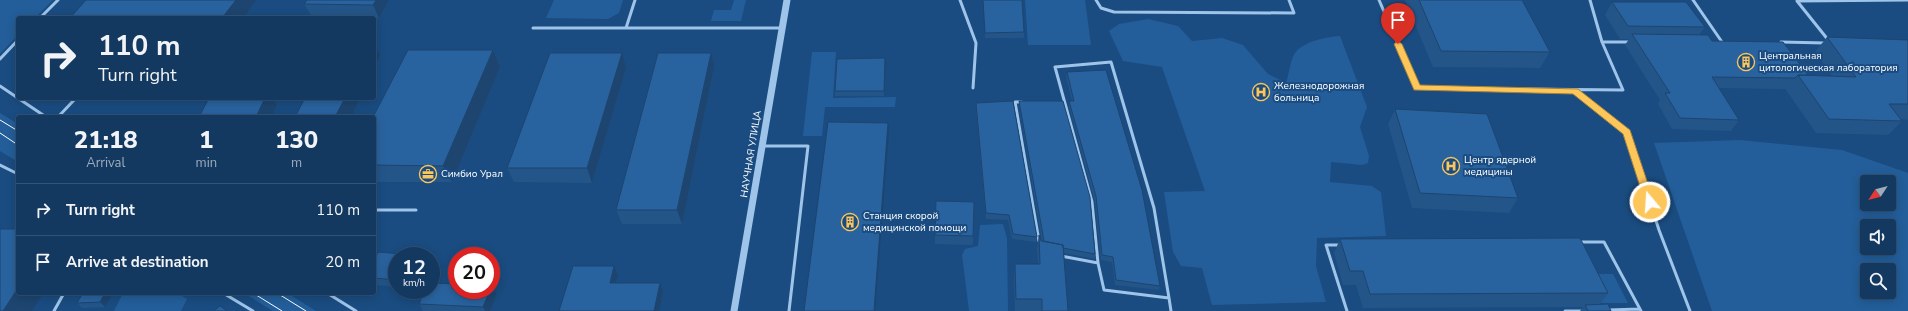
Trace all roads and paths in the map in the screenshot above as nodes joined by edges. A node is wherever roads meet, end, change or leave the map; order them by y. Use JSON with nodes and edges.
{"nodes":[{"id":1,"x":58,"y":0,"type":"edge"},
{"id":2,"x":635,"y":0,"type":"edge"},
{"id":3,"x":787,"y":0,"type":"edge"},
{"id":4,"x":960,"y":0,"type":"edge"},
{"id":5,"x":1096,"y":0,"type":"edge"},
{"id":6,"x":1289,"y":0,"type":"edge"},
{"id":7,"x":1379,"y":0,"type":"edge"},
{"id":8,"x":1590,"y":0,"type":"edge"},
{"id":9,"x":1693,"y":0,"type":"edge"},
{"id":10,"x":1908,"y":0,"type":"edge"},
{"id":11,"x":42,"y":16,"type":"edge"},
{"id":12,"x":533,"y":28,"type":"dead end"},
{"id":13,"x":626,"y":28,"type":"junction"},
{"id":14,"x":781,"y":28,"type":"junction"},
{"id":15,"x":16,"y":42,"type":"edge"},
{"id":16,"x":1602,"y":42,"type":"junction"},
{"id":17,"x":1632,"y":42,"type":"edge"},
{"id":18,"x":1714,"y":42,"type":"edge"},
{"id":19,"x":1722,"y":42,"type":"junction"},
{"id":20,"x":1730,"y":42,"type":"edge"},
{"id":21,"x":1776,"y":42,"type":"edge"},
{"id":22,"x":0,"y":59,"type":"edge"},
{"id":23,"x":0,"y":86,"type":"edge"},
{"id":24,"x":973,"y":88,"type":"dead end"},
{"id":25,"x":1575,"y":91,"type":"junction"},
{"id":26,"x":16,"y":97,"type":"edge"},
{"id":27,"x":21,"y":100,"type":"edge"},
{"id":28,"x":74,"y":100,"type":"edge"},
{"id":29,"x":1057,"y":101,"type":"edge"},
{"id":30,"x":1064,"y":101,"type":"junction"},
{"id":31,"x":1029,"y":102,"type":"edge"},
{"id":32,"x":43,"y":115,"type":"edge"},
{"id":33,"x":60,"y":115,"type":"edge"},
{"id":34,"x":763,"y":146,"type":"junction"},
{"id":35,"x":0,"y":165,"type":"edge"},
{"id":36,"x":16,"y":173,"type":"edge"},
{"id":37,"x":376,"y":210,"type":"edge"},
{"id":38,"x":416,"y":210,"type":"dead end"},
{"id":39,"x":1572,"y":242,"type":"edge"},
{"id":40,"x":1342,"y":244,"type":"edge"},
{"id":41,"x":1040,"y":245,"type":"edge"},
{"id":42,"x":1056,"y":255,"type":"edge"},
{"id":43,"x":1098,"y":263,"type":"junction"},
{"id":44,"x":63,"y":295,"type":"edge"},
{"id":45,"x":226,"y":295,"type":"edge"},
{"id":46,"x":331,"y":295,"type":"edge"},
{"id":47,"x":1169,"y":298,"type":"junction"},
{"id":48,"x":1588,"y":310,"type":"edge"},
{"id":49,"x":1603,"y":310,"type":"edge"},
{"id":50,"x":1640,"y":310,"type":"edge"},
{"id":51,"x":54,"y":311,"type":"edge"},
{"id":52,"x":253,"y":311,"type":"edge"},
{"id":53,"x":356,"y":311,"type":"edge"},
{"id":54,"x":734,"y":311,"type":"edge"},
{"id":55,"x":789,"y":311,"type":"edge"},
{"id":56,"x":1171,"y":311,"type":"edge"},
{"id":57,"x":1347,"y":311,"type":"edge"},
{"id":58,"x":1565,"y":311,"type":"edge"},
{"id":59,"x":1690,"y":311,"type":"edge"}],
"edges":[{"from":1,"to":11,"type":"lane"},
{"from":2,"to":13,"type":"lane"},
{"from":3,"to":14,"type":"street","name":"НАУЧНАЯ УЛИЦА"},
{"from":4,"to":24,"type":"lane"},
{"from":5,"to":6,"type":"lane"},
{"from":7,"to":25,"type":"lane"},
{"from":8,"to":16,"type":"lane"},
{"from":9,"to":19,"type":"lane"},
{"from":10,"to":21,"type":"lane"},
{"from":12,"to":13,"type":"lane"},
{"from":13,"to":14,"type":"lane"},
{"from":14,"to":34,"type":"street","name":"НАУЧНАЯ УЛИЦА"},
{"from":15,"to":22,"type":"lane"},
{"from":16,"to":17,"type":"lane"},
{"from":16,"to":25,"type":"lane"},
{"from":18,"to":19,"type":"lane"},
{"from":19,"to":20,"type":"lane"},
{"from":23,"to":26,"type":"lane"},
{"from":25,"to":59,"type":"lane"},
{"from":27,"to":32,"type":"lane"},
{"from":28,"to":33,"type":"lane"},
{"from":29,"to":30,"type":"lane"},
{"from":30,"to":43,"type":"lane"},
{"from":30,"to":47,"type":"lane"},
{"from":31,"to":41,"type":"lane"},
{"from":34,"to":54,"type":"street","name":"НАУЧНАЯ УЛИЦА"},
{"from":34,"to":55,"type":"lane"},
{"from":35,"to":36,"type":"lane"},
{"from":37,"to":38,"type":"lane"},
{"from":39,"to":50,"type":"lane"},
{"from":40,"to":57,"type":"lane"},
{"from":42,"to":43,"type":"lane"},
{"from":43,"to":47,"type":"lane"},
{"from":44,"to":51,"type":"lane"},
{"from":45,"to":52,"type":"lane"},
{"from":46,"to":53,"type":"lane"},
{"from":47,"to":56,"type":"lane"},
{"from":48,"to":58,"type":"lane"},
{"from":49,"to":50,"type":"lane"}]}
